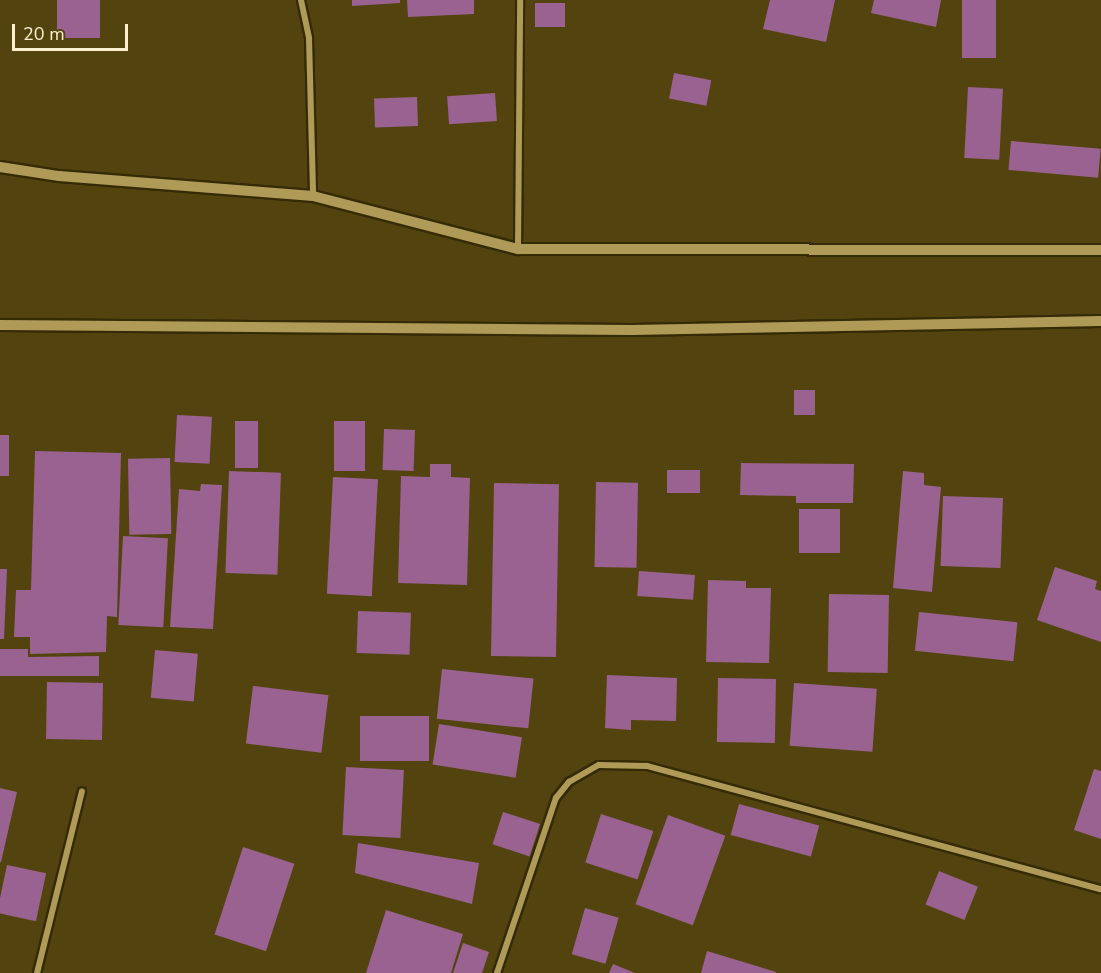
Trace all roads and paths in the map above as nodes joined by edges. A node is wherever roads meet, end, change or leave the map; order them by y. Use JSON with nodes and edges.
{"nodes":[{"id":1,"x":301,"y":0,"type":"edge"},
{"id":2,"x":520,"y":0,"type":"edge"},
{"id":3,"x":0,"y":167,"type":"edge"},
{"id":4,"x":313,"y":196,"type":"junction"},
{"id":5,"x":518,"y":249,"type":"junction"},
{"id":6,"x":1101,"y":250,"type":"edge"},
{"id":7,"x":1101,"y":321,"type":"edge"},
{"id":8,"x":0,"y":325,"type":"edge"},
{"id":9,"x":82,"y":791,"type":"dead end"},
{"id":10,"x":1101,"y":889,"type":"edge"},
{"id":11,"x":37,"y":973,"type":"edge"},
{"id":12,"x":497,"y":973,"type":"edge"}],
"edges":[{"from":1,"to":4,"type":"street"},
{"from":2,"to":5,"type":"street"},
{"from":3,"to":4,"type":"street"},
{"from":4,"to":5,"type":"street"},
{"from":5,"to":6,"type":"street"},
{"from":7,"to":8,"type":"street"},
{"from":9,"to":11,"type":"street"},
{"from":10,"to":12,"type":"street"}]}
